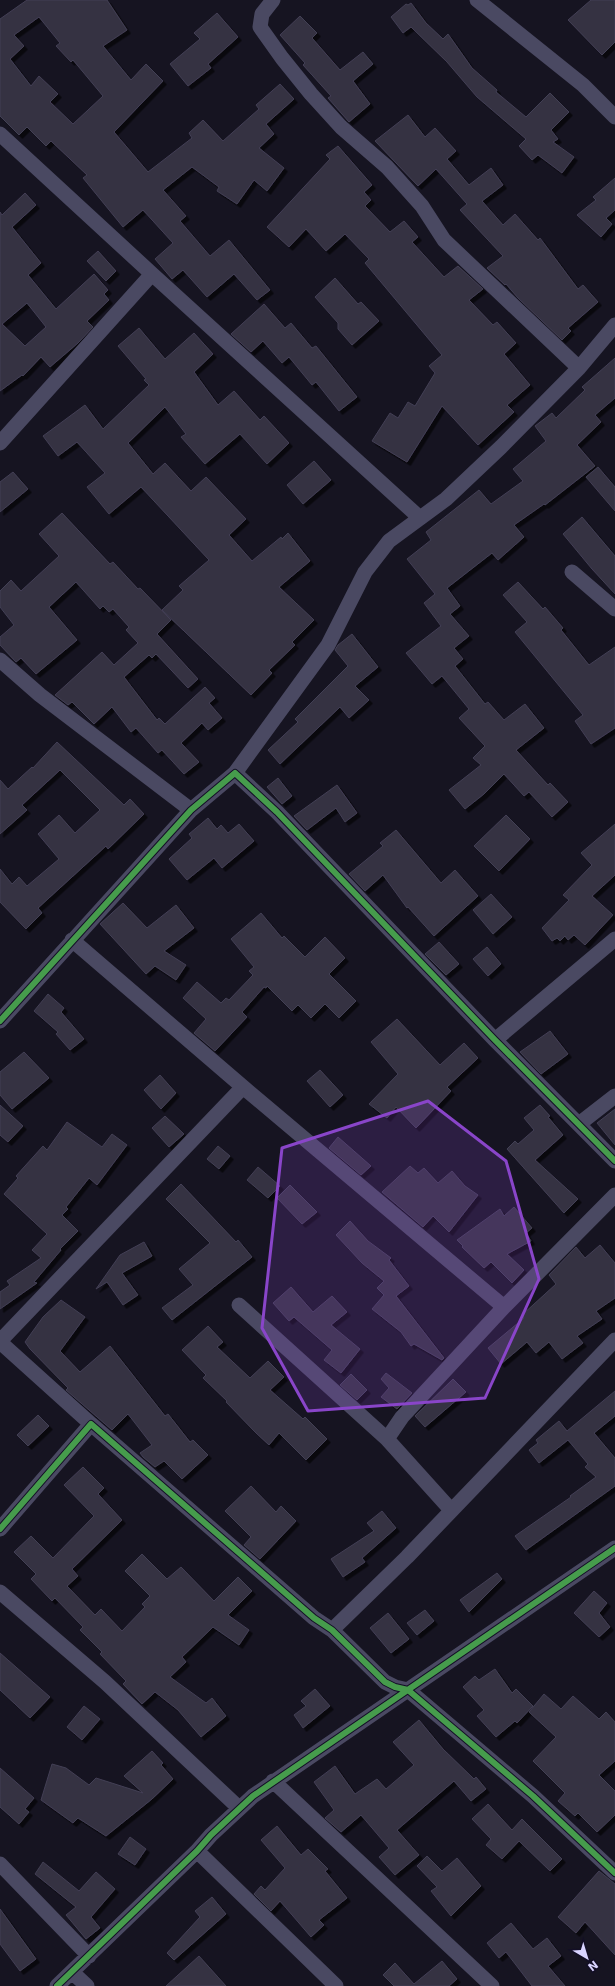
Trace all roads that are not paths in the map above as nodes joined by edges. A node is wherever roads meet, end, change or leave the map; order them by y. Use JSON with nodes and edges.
{"nodes":[{"id":1,"x":273,"y":0,"type":"edge"},
{"id":2,"x":477,"y":0,"type":"edge"},
{"id":3,"x":615,"y":117,"type":"edge"},
{"id":4,"x":0,"y":134,"type":"edge"},
{"id":5,"x":152,"y":274,"type":"junction"},
{"id":6,"x":615,"y":326,"type":"edge"},
{"id":7,"x":579,"y":368,"type":"junction"},
{"id":8,"x":0,"y":443,"type":"edge"},
{"id":9,"x":420,"y":518,"type":"junction"},
{"id":10,"x":572,"y":572,"type":"dead end"},
{"id":11,"x":615,"y":609,"type":"edge"},
{"id":12,"x":0,"y":660,"type":"edge"},
{"id":13,"x":235,"y":773,"type":"junction"},
{"id":14,"x":191,"y":810,"type":"junction"},
{"id":15,"x":615,"y":938,"type":"edge"},
{"id":16,"x":72,"y":940,"type":"junction"},
{"id":17,"x":0,"y":1021,"type":"edge"},
{"id":18,"x":495,"y":1040,"type":"junction"},
{"id":19,"x":243,"y":1087,"type":"junction"},
{"id":20,"x":615,"y":1096,"type":"edge"},
{"id":21,"x":579,"y":1124,"type":"junction"},
{"id":22,"x":615,"y":1162,"type":"edge"},
{"id":23,"x":615,"y":1195,"type":"edge"},
{"id":24,"x":239,"y":1305,"type":"dead end"},
{"id":25,"x":504,"y":1307,"type":"junction"},
{"id":26,"x":615,"y":1340,"type":"edge"},
{"id":27,"x":0,"y":1341,"type":"edge"},
{"id":28,"x":91,"y":1424,"type":"junction"},
{"id":29,"x":387,"y":1440,"type":"junction"},
{"id":30,"x":451,"y":1510,"type":"junction"},
{"id":31,"x":0,"y":1528,"type":"edge"},
{"id":32,"x":615,"y":1548,"type":"edge"},
{"id":33,"x":0,"y":1592,"type":"edge"},
{"id":34,"x":332,"y":1630,"type":"junction"},
{"id":35,"x":408,"y":1690,"type":"junction"},
{"id":36,"x":273,"y":1781,"type":"junction"},
{"id":37,"x":238,"y":1808,"type":"junction"},
{"id":38,"x":198,"y":1851,"type":"junction"},
{"id":39,"x":0,"y":1864,"type":"edge"},
{"id":40,"x":615,"y":1873,"type":"edge"},
{"id":41,"x":89,"y":1956,"type":"junction"},
{"id":42,"x":72,"y":1972,"type":"junction"},
{"id":43,"x":57,"y":1986,"type":"edge"},
{"id":44,"x":87,"y":1986,"type":"edge"},
{"id":45,"x":336,"y":1986,"type":"edge"},
{"id":46,"x":492,"y":1986,"type":"edge"}],
"edges":[{"from":1,"to":7,"type":"street"},
{"from":2,"to":3,"type":"street"},
{"from":4,"to":5,"type":"street"},
{"from":5,"to":8,"type":"street"},
{"from":5,"to":9,"type":"street"},
{"from":6,"to":7,"type":"street"},
{"from":7,"to":9,"type":"street"},
{"from":9,"to":13,"type":"street"},
{"from":10,"to":11,"type":"street"},
{"from":12,"to":14,"type":"street"},
{"from":13,"to":14,"type":"street"},
{"from":13,"to":18,"type":"street"},
{"from":14,"to":16,"type":"street"},
{"from":15,"to":18,"type":"street"},
{"from":16,"to":17,"type":"street"},
{"from":16,"to":19,"type":"street"},
{"from":18,"to":21,"type":"street"},
{"from":19,"to":25,"type":"street"},
{"from":19,"to":27,"type":"street"},
{"from":20,"to":21,"type":"street"},
{"from":21,"to":22,"type":"street"},
{"from":23,"to":25,"type":"street"},
{"from":24,"to":29,"type":"street"},
{"from":25,"to":29,"type":"street"},
{"from":26,"to":30,"type":"street"},
{"from":27,"to":28,"type":"street"},
{"from":28,"to":31,"type":"street"},
{"from":28,"to":34,"type":"street"},
{"from":29,"to":30,"type":"street"},
{"from":30,"to":34,"type":"street"},
{"from":32,"to":35,"type":"street"},
{"from":33,"to":37,"type":"street"},
{"from":34,"to":35,"type":"street"},
{"from":35,"to":36,"type":"street"},
{"from":35,"to":40,"type":"street"},
{"from":36,"to":37,"type":"street"},
{"from":36,"to":46,"type":"street"},
{"from":37,"to":38,"type":"street"},
{"from":38,"to":41,"type":"street"},
{"from":38,"to":45,"type":"street"},
{"from":39,"to":41,"type":"street"},
{"from":41,"to":42,"type":"street"},
{"from":42,"to":43,"type":"street"},
{"from":42,"to":44,"type":"street"}]}
